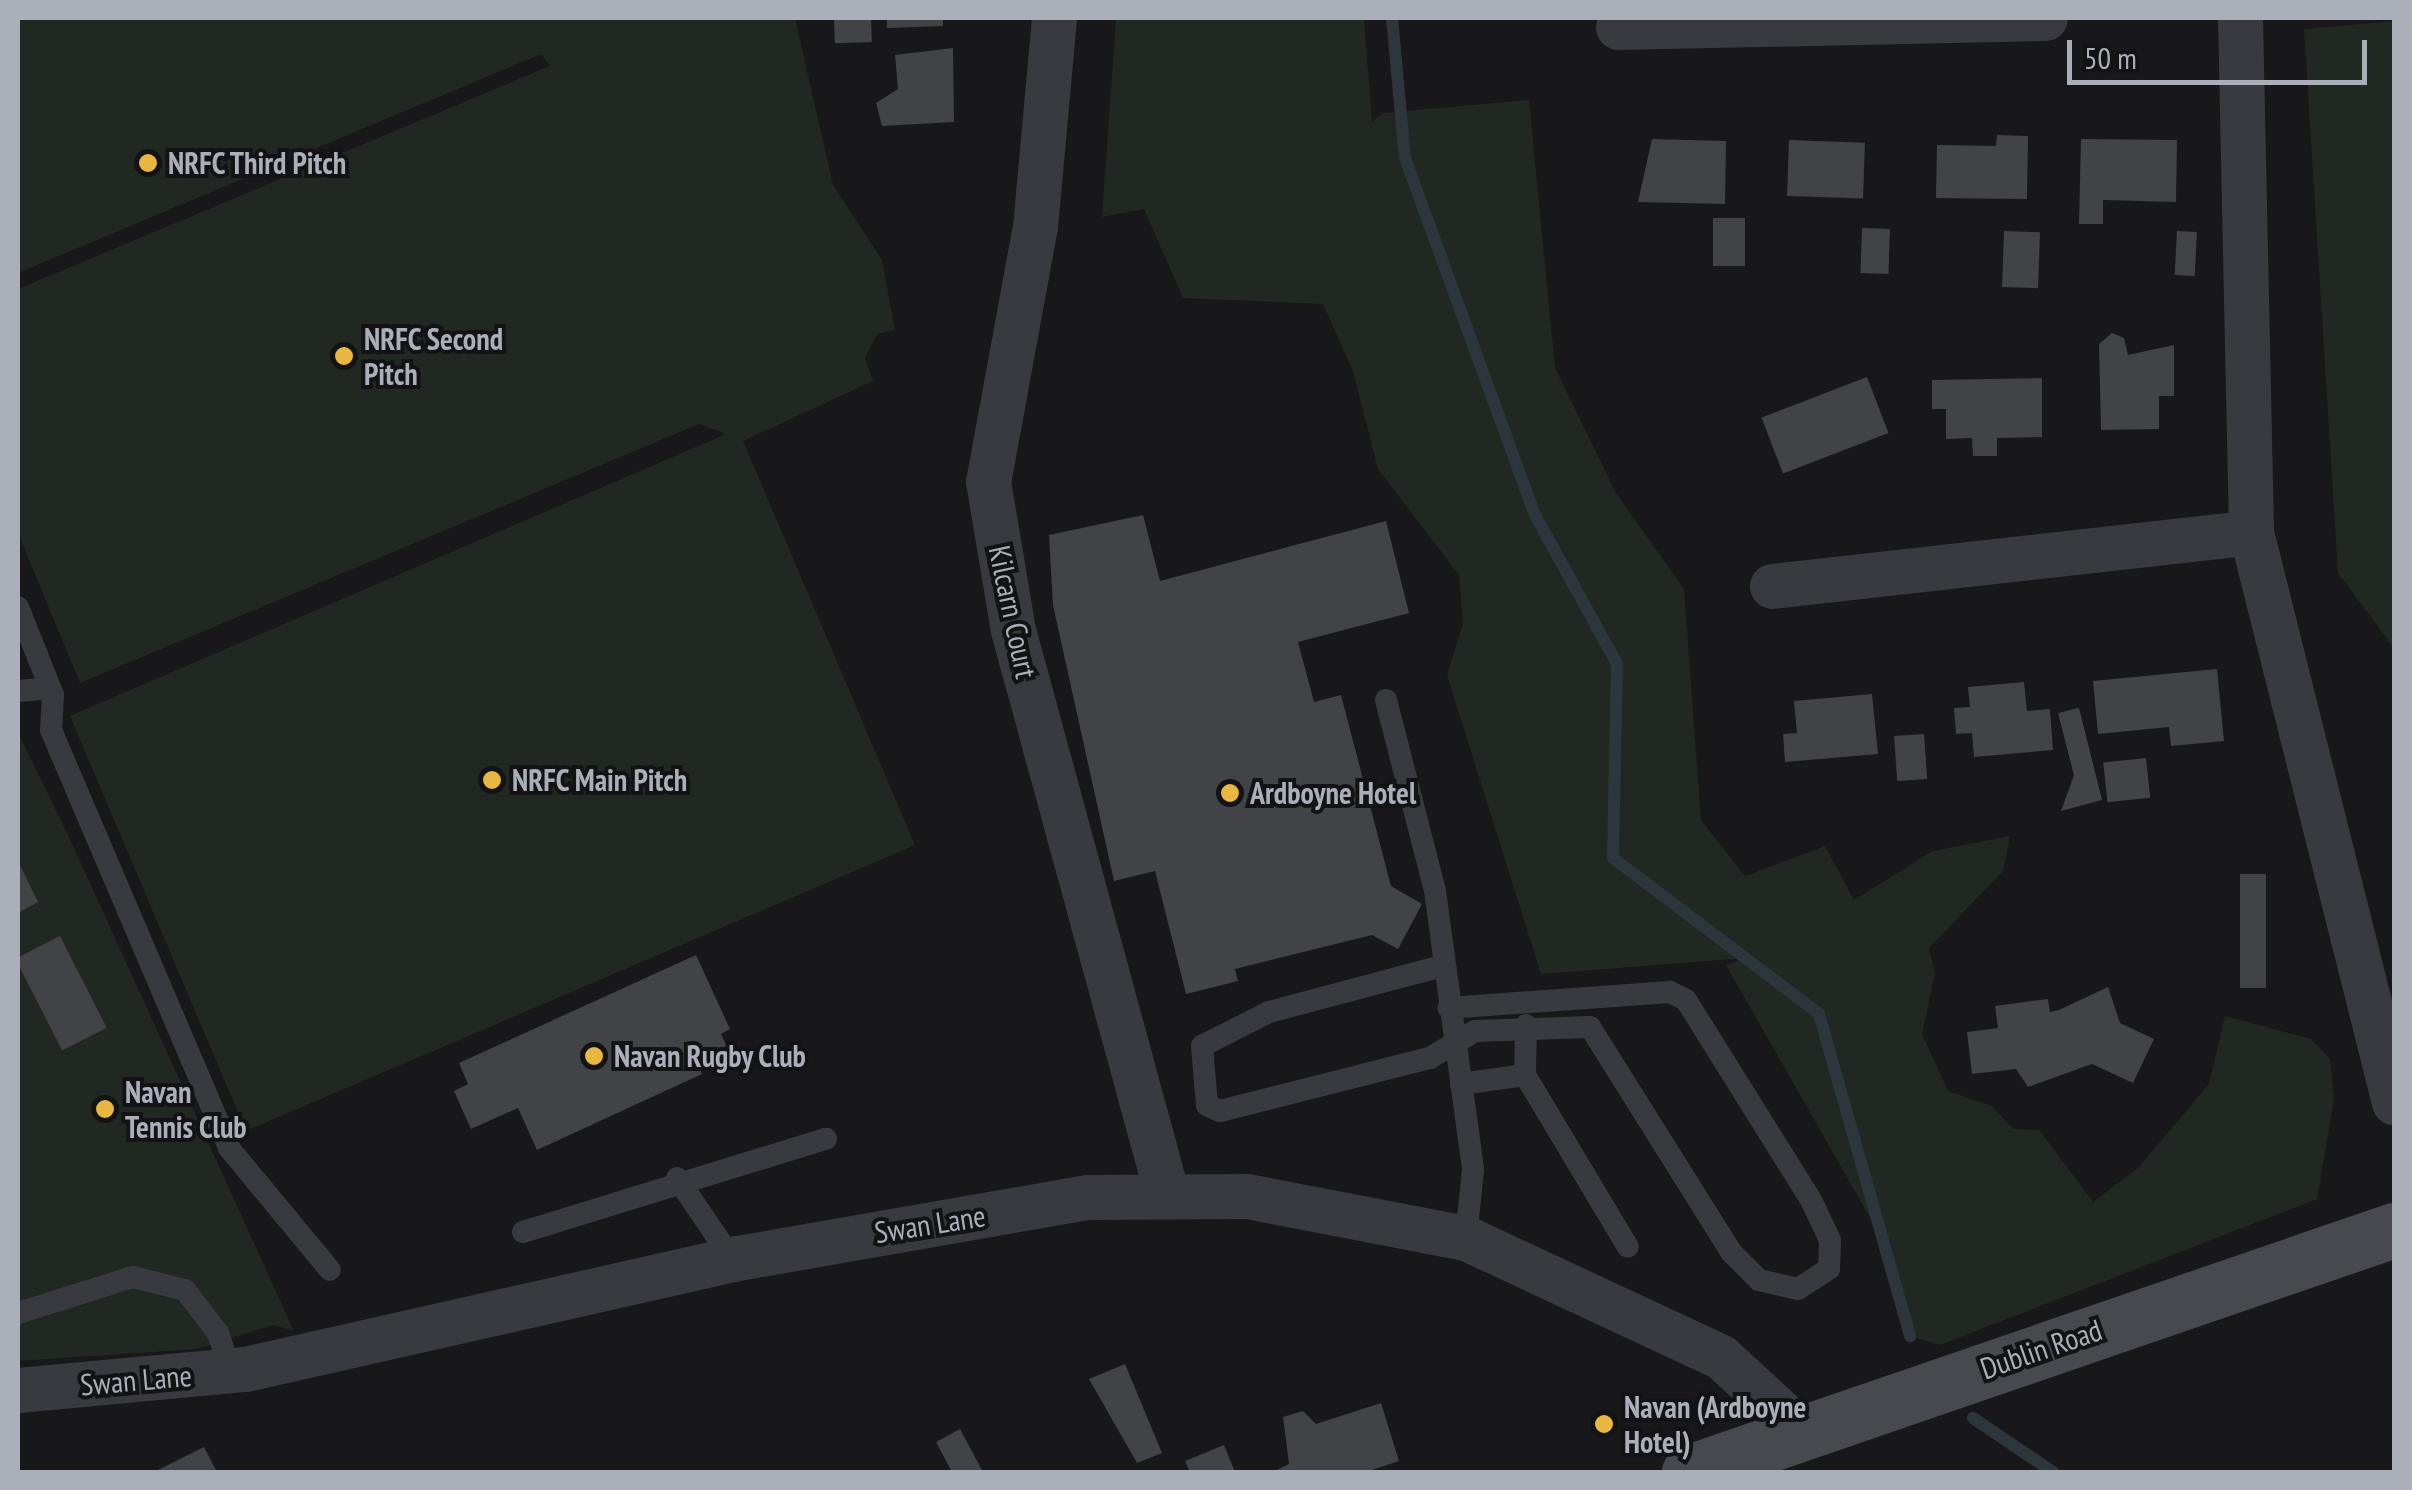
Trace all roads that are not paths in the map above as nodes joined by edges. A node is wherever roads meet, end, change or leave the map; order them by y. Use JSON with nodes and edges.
{"nodes":[{"id":1,"x":1054,"y":18,"type":"edge"},
{"id":2,"x":2045,"y":18,"type":"edge"},
{"id":3,"x":2240,"y":18,"type":"edge"},
{"id":4,"x":1618,"y":26,"type":"dead end"},
{"id":5,"x":2251,"y":532,"type":"junction"},
{"id":6,"x":1772,"y":586,"type":"dead end"},
{"id":7,"x":18,"y":606,"type":"edge"},
{"id":8,"x":50,"y":688,"type":"junction"},
{"id":9,"x":18,"y":691,"type":"edge"},
{"id":10,"x":1386,"y":700,"type":"dead end"},
{"id":11,"x":1442,"y":966,"type":"junction"},
{"id":12,"x":1449,"y":1008,"type":"junction"},
{"id":13,"x":1526,"y":1026,"type":"junction"},
{"id":14,"x":1455,"y":1044,"type":"junction"},
{"id":15,"x":1526,"y":1075,"type":"junction"},
{"id":16,"x":1461,"y":1084,"type":"junction"},
{"id":17,"x":2394,"y":1102,"type":"edge"},
{"id":18,"x":826,"y":1139,"type":"dead end"},
{"id":19,"x":677,"y":1178,"type":"junction"},
{"id":20,"x":1167,"y":1194,"type":"junction"},
{"id":21,"x":2394,"y":1230,"type":"edge"},
{"id":22,"x":523,"y":1232,"type":"dead end"},
{"id":23,"x":1466,"y":1238,"type":"junction"},
{"id":24,"x":1628,"y":1247,"type":"dead end"},
{"id":25,"x":732,"y":1259,"type":"junction"},
{"id":26,"x":330,"y":1270,"type":"dead end"},
{"id":27,"x":18,"y":1314,"type":"edge"},
{"id":28,"x":231,"y":1372,"type":"junction"},
{"id":29,"x":18,"y":1390,"type":"edge"},
{"id":30,"x":1798,"y":1428,"type":"junction"},
{"id":31,"x":1689,"y":1472,"type":"edge"}],
"edges":[{"from":1,"to":20,"type":"street","name":"Kilcarn Court"},
{"from":2,"to":4,"type":"street"},
{"from":3,"to":5,"type":"street"},
{"from":5,"to":6,"type":"street"},
{"from":5,"to":17,"type":"street"},
{"from":7,"to":8,"type":"lane"},
{"from":8,"to":9,"type":"lane"},
{"from":8,"to":26,"type":"lane"},
{"from":10,"to":11,"type":"lane"},
{"from":11,"to":12,"type":"lane"},
{"from":11,"to":14,"type":"lane"},
{"from":12,"to":13,"type":"lane"},
{"from":12,"to":14,"type":"lane"},
{"from":13,"to":14,"type":"lane"},
{"from":13,"to":15,"type":"lane"},
{"from":14,"to":16,"type":"lane"},
{"from":15,"to":16,"type":"lane"},
{"from":15,"to":24,"type":"lane"},
{"from":16,"to":23,"type":"lane"},
{"from":18,"to":19,"type":"lane"},
{"from":19,"to":22,"type":"lane"},
{"from":19,"to":25,"type":"lane"},
{"from":20,"to":23,"type":"street","name":"Swan Lane"},
{"from":20,"to":25,"type":"street","name":"Swan Lane"},
{"from":21,"to":30,"type":"main road","name":"Dublin Road"},
{"from":23,"to":30,"type":"street","name":"Swan Lane"},
{"from":25,"to":28,"type":"street","name":"Swan Lane"},
{"from":27,"to":28,"type":"lane"},
{"from":28,"to":29,"type":"street","name":"Swan Lane"},
{"from":30,"to":31,"type":"main road","name":"Dublin Road"}]}
